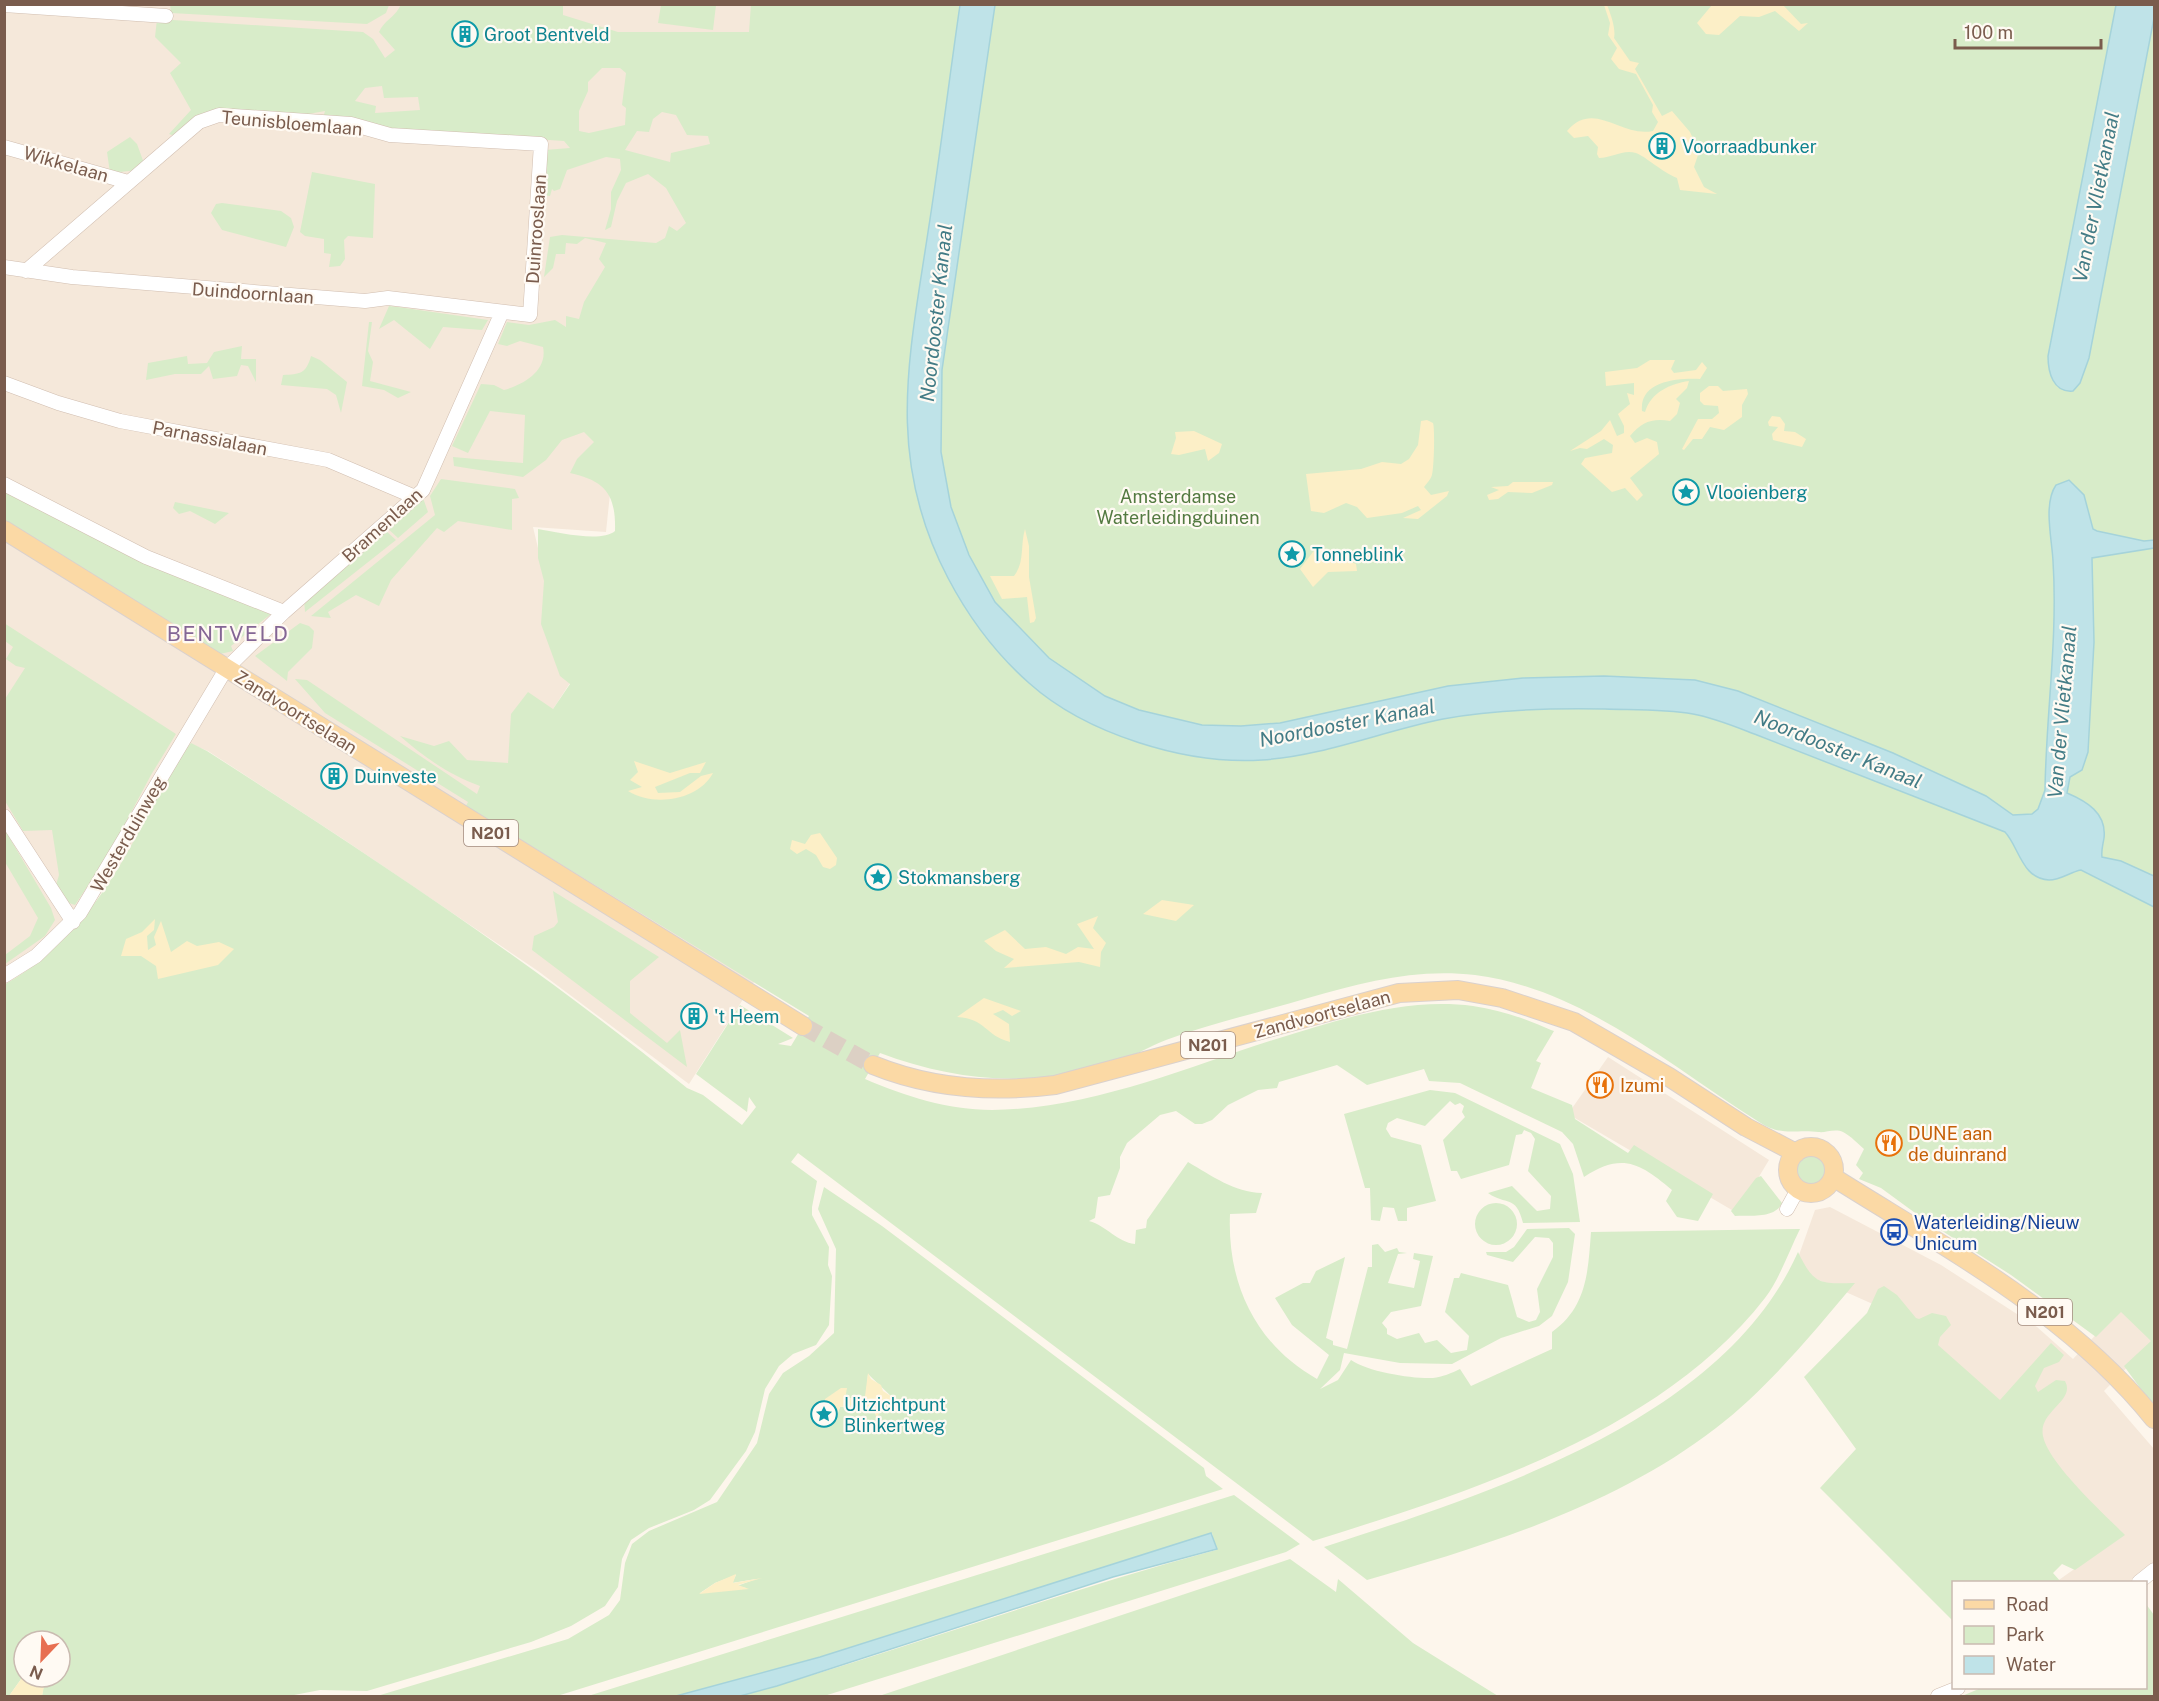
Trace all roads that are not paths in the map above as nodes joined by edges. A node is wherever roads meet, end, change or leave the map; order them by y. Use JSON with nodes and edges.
{"nodes":[{"id":1,"x":4,"y":5,"type":"edge"},
{"id":2,"x":166,"y":15,"type":"dead end"},
{"id":3,"x":541,"y":144,"type":"joint"},
{"id":4,"x":4,"y":147,"type":"edge"},
{"id":5,"x":128,"y":182,"type":"junction"},
{"id":6,"x":12,"y":271,"type":"edge"},
{"id":7,"x":502,"y":312,"type":"junction"},
{"id":8,"x":4,"y":383,"type":"edge"},
{"id":9,"x":4,"y":484,"type":"edge"},
{"id":10,"x":415,"y":497,"type":"junction"},
{"id":11,"x":4,"y":530,"type":"edge"},
{"id":12,"x":284,"y":612,"type":"junction"},
{"id":13,"x":226,"y":669,"type":"junction"},
{"id":14,"x":4,"y":816,"type":"edge"},
{"id":15,"x":73,"y":922,"type":"junction"},
{"id":16,"x":4,"y":976,"type":"edge"},
{"id":17,"x":803,"y":1026,"type":"tunnel mouth"},
{"id":18,"x":873,"y":1065,"type":"tunnel mouth"},
{"id":19,"x":1792,"y":1158,"type":"junction"},
{"id":20,"x":1830,"y":1182,"type":"junction"},
{"id":21,"x":1798,"y":1190,"type":"junction"},
{"id":22,"x":1787,"y":1209,"type":"dead end"},
{"id":23,"x":2154,"y":1419,"type":"edge"},
{"id":24,"x":2154,"y":1570,"type":"edge"},
{"id":25,"x":2140,"y":1581,"type":"edge"},
{"id":26,"x":1956,"y":1689,"type":"edge"},
{"id":27,"x":1938,"y":1696,"type":"edge"}],
"edges":[{"from":1,"to":2,"type":"street"},
{"from":3,"to":5,"type":"street","name":"Teunisbloemlaan"},
{"from":3,"to":7,"type":"street","name":"Duinrooslaan"},
{"from":4,"to":5,"type":"street","name":"Wikkelaan"},
{"from":5,"to":6,"type":"street","name":"Teunisbloemlaan"},
{"from":6,"to":7,"type":"street","name":"Duindoornlaan"},
{"from":7,"to":10,"type":"street","name":"Bramenlaan"},
{"from":8,"to":10,"type":"street","name":"Parnassialaan"},
{"from":9,"to":12,"type":"street"},
{"from":10,"to":12,"type":"street","name":"Bramenlaan"},
{"from":11,"to":13,"type":"main road","name":"Zandvoortselaan","number":"N201"},
{"from":12,"to":13,"type":"street","name":"Bramenlaan"},
{"from":13,"to":15,"type":"street","name":"Westerduinweg"},
{"from":13,"to":17,"type":"main road","name":"Zandvoortselaan","number":"N201"},
{"from":14,"to":15,"type":"street"},
{"from":15,"to":16,"type":"street","name":"Westerduinweg"},
{"from":18,"to":19,"type":"main road","name":"Zandvoortselaan","number":"N201"},
{"from":19,"to":20,"type":"main road","number":"N201"},
{"from":19,"to":21,"type":"main road"},
{"from":20,"to":21,"type":"main road"},
{"from":20,"to":23,"type":"main road","number":"N201"},
{"from":21,"to":22,"type":"street"},
{"from":24,"to":25,"type":"street"},
{"from":26,"to":27,"type":"street"}]}
